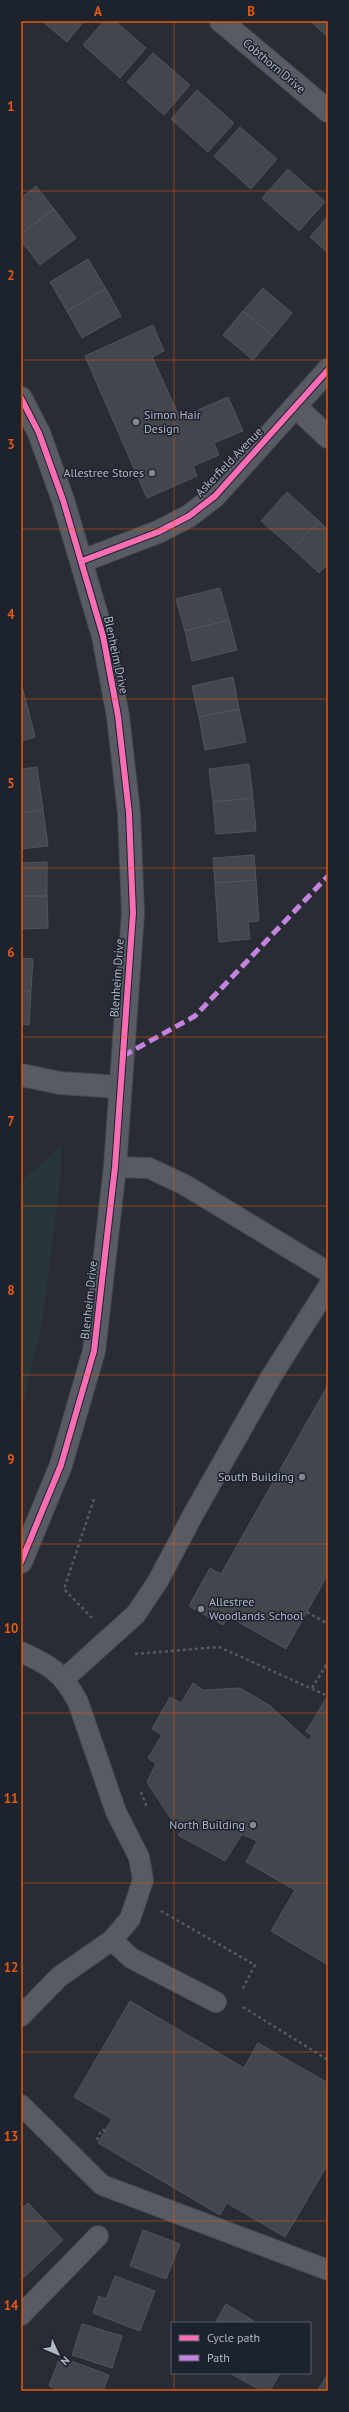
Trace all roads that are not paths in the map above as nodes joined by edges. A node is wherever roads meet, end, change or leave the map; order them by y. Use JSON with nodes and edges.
{"nodes":[{"id":1,"x":221,"y":21,"type":"edge"},
{"id":2,"x":328,"y":111,"type":"edge"},
{"id":3,"x":328,"y":370,"type":"edge"},
{"id":4,"x":21,"y":398,"type":"edge"},
{"id":5,"x":296,"y":407,"type":"junction"},
{"id":6,"x":328,"y":437,"type":"edge"},
{"id":7,"x":82,"y":561,"type":"junction"},
{"id":8,"x":21,"y":1075,"type":"edge"},
{"id":9,"x":120,"y":1087,"type":"junction"},
{"id":10,"x":115,"y":1167,"type":"junction"},
{"id":11,"x":328,"y":1272,"type":"edge"},
{"id":12,"x":328,"y":1287,"type":"edge"},
{"id":13,"x":21,"y":1562,"type":"edge"},
{"id":14,"x":21,"y":1652,"type":"edge"},
{"id":15,"x":64,"y":1678,"type":"junction"},
{"id":16,"x":112,"y":1940,"type":"junction"},
{"id":17,"x":216,"y":2002,"type":"dead end"},
{"id":18,"x":21,"y":2016,"type":"edge"},
{"id":19,"x":21,"y":2105,"type":"edge"},
{"id":20,"x":98,"y":2236,"type":"dead end"},
{"id":21,"x":328,"y":2270,"type":"edge"},
{"id":22,"x":21,"y":2315,"type":"edge"}],
"edges":[{"from":1,"to":2,"type":"street","name":"Cobthorn Drive"},
{"from":3,"to":5,"type":"street","name":"Askerfield Avenue"},
{"from":4,"to":7,"type":"street","name":"Blenheim Drive"},
{"from":5,"to":6,"type":"street"},
{"from":5,"to":7,"type":"street","name":"Askerfield Avenue"},
{"from":7,"to":9,"type":"street","name":"Blenheim Drive"},
{"from":8,"to":9,"type":"street"},
{"from":9,"to":10,"type":"street","name":"Blenheim Drive"},
{"from":10,"to":11,"type":"lane"},
{"from":10,"to":13,"type":"street","name":"Blenheim Drive"},
{"from":12,"to":15,"type":"lane"},
{"from":14,"to":15,"type":"lane"},
{"from":15,"to":16,"type":"lane"},
{"from":16,"to":17,"type":"lane"},
{"from":16,"to":18,"type":"lane"},
{"from":19,"to":21,"type":"lane"},
{"from":20,"to":22,"type":"lane"}]}
